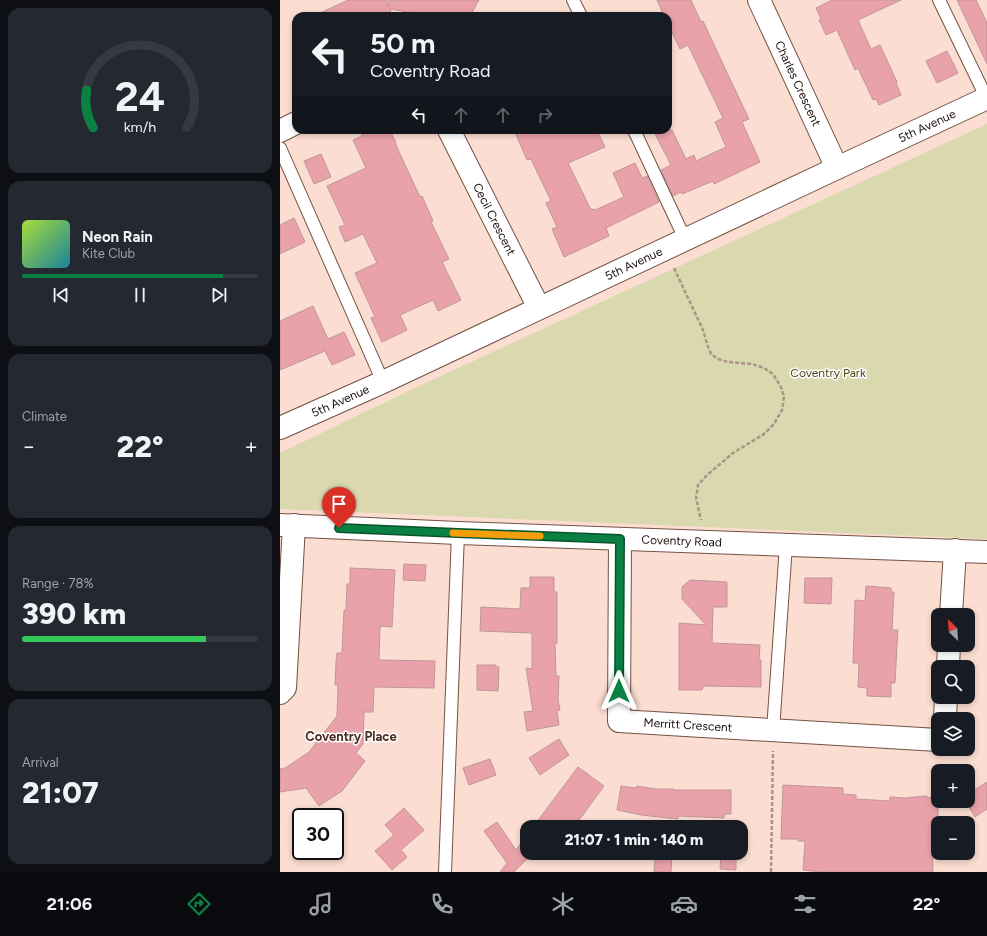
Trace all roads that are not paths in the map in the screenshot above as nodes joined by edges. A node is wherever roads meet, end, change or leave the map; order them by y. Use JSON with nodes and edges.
{"nodes":[{"id":1,"x":573,"y":0,"type":"edge"},
{"id":2,"x":759,"y":0,"type":"edge"},
{"id":3,"x":939,"y":0,"type":"edge"},
{"id":4,"x":579,"y":12,"type":"edge"},
{"id":5,"x":987,"y":98,"type":"edge"},
{"id":6,"x":292,"y":125,"type":"edge"},
{"id":7,"x":280,"y":131,"type":"edge"},
{"id":8,"x":451,"y":134,"type":"edge"},
{"id":9,"x":636,"y":134,"type":"edge"},
{"id":10,"x":280,"y":148,"type":"edge"},
{"id":11,"x":837,"y":168,"type":"junction"},
{"id":12,"x":686,"y":239,"type":"junction"},
{"id":13,"x":539,"y":308,"type":"junction"},
{"id":14,"x":383,"y":382,"type":"junction"},
{"id":15,"x":280,"y":428,"type":"edge"},
{"id":16,"x":287,"y":525,"type":"edge"},
{"id":17,"x":458,"y":533,"type":"junction"},
{"id":18,"x":620,"y":539,"type":"junction"},
{"id":19,"x":786,"y":544,"type":"junction"},
{"id":20,"x":955,"y":550,"type":"junction"},
{"id":21,"x":987,"y":552,"type":"edge"},
{"id":22,"x":951,"y":608,"type":"edge"},
{"id":23,"x":280,"y":693,"type":"edge"},
{"id":24,"x":773,"y":730,"type":"junction"},
{"id":25,"x":931,"y":740,"type":"edge"},
{"id":26,"x":445,"y":872,"type":"edge"}],
"edges":[{"from":1,"to":4,"type":"lane"},
{"from":2,"to":11,"type":"street","name":"Charles Crescent"},
{"from":3,"to":5,"type":"lane"},
{"from":5,"to":11,"type":"street","name":"5th Avenue"},
{"from":6,"to":7,"type":"street"},
{"from":8,"to":13,"type":"street","name":"Cecil Crescent"},
{"from":9,"to":12,"type":"lane"},
{"from":10,"to":14,"type":"lane"},
{"from":11,"to":12,"type":"street","name":"5th Avenue"},
{"from":12,"to":13,"type":"street","name":"5th Avenue"},
{"from":13,"to":14,"type":"street","name":"5th Avenue"},
{"from":14,"to":15,"type":"street","name":"5th Avenue"},
{"from":16,"to":17,"type":"street","name":"Coventry Road"},
{"from":16,"to":23,"type":"street"},
{"from":17,"to":18,"type":"street","name":"Coventry Road"},
{"from":17,"to":26,"type":"lane"},
{"from":18,"to":19,"type":"street","name":"Coventry Road"},
{"from":18,"to":24,"type":"street","name":"Merritt Crescent"},
{"from":19,"to":20,"type":"street","name":"Coventry Road"},
{"from":19,"to":24,"type":"lane"},
{"from":20,"to":21,"type":"street","name":"Coventry Road"},
{"from":20,"to":22,"type":"street"},
{"from":24,"to":25,"type":"street","name":"Merritt Crescent"}]}
